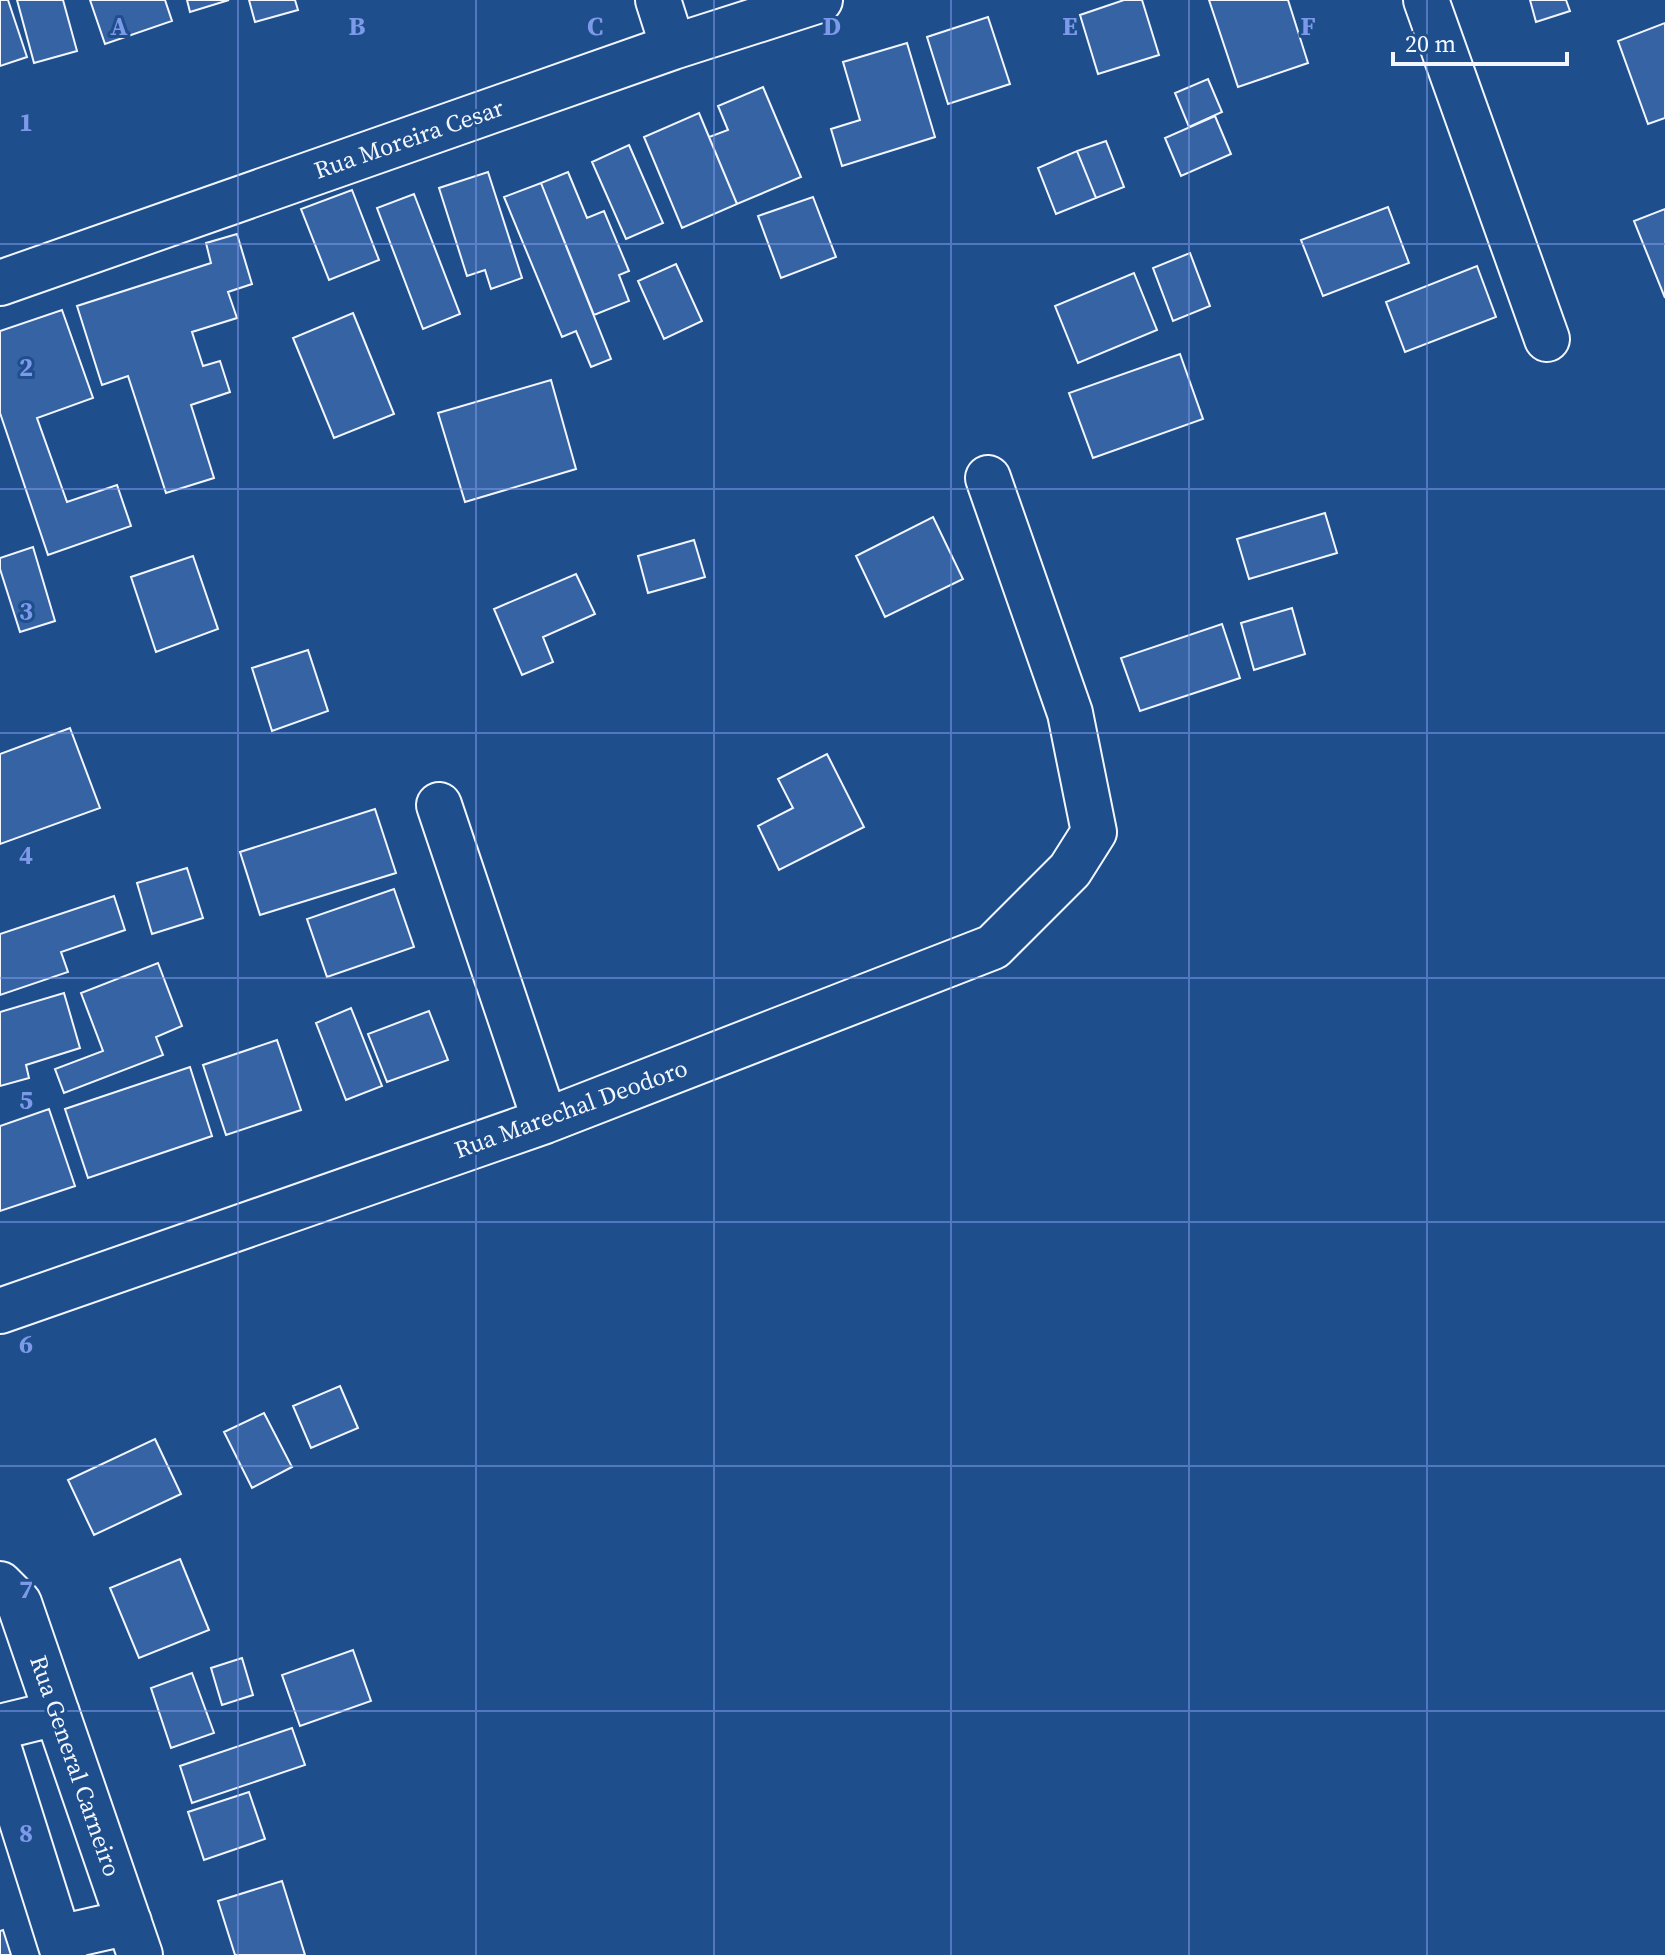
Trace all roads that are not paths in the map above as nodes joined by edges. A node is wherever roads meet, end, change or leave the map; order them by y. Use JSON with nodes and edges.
{"nodes":[{"id":1,"x":658,"y":0,"type":"edge"},
{"id":2,"x":820,"y":0,"type":"edge"},
{"id":3,"x":1426,"y":0,"type":"edge"},
{"id":4,"x":673,"y":47,"type":"junction"},
{"id":5,"x":0,"y":283,"type":"edge"},
{"id":6,"x":1547,"y":339,"type":"dead end"},
{"id":7,"x":988,"y":478,"type":"dead end"},
{"id":8,"x":439,"y":805,"type":"dead end"},
{"id":9,"x":545,"y":1121,"type":"junction"},
{"id":10,"x":0,"y":1311,"type":"edge"},
{"id":11,"x":0,"y":1584,"type":"edge"},
{"id":12,"x":57,"y":1713,"type":"junction"},
{"id":13,"x":0,"y":1727,"type":"edge"},
{"id":14,"x":0,"y":1752,"type":"edge"},
{"id":15,"x":134,"y":1939,"type":"edge"},
{"id":16,"x":62,"y":1947,"type":"edge"}],
"edges":[{"from":1,"to":4,"type":"street"},
{"from":2,"to":4,"type":"street","name":"Rua Moreira Cesar"},
{"from":3,"to":6,"type":"street"},
{"from":4,"to":5,"type":"street","name":"Rua Moreira Cesar"},
{"from":7,"to":9,"type":"street","name":"Rua Marechal Deodoro"},
{"from":8,"to":9,"type":"street"},
{"from":9,"to":10,"type":"street","name":"Rua Marechal Deodoro"},
{"from":11,"to":12,"type":"street","name":"Rua General Carneiro"},
{"from":12,"to":13,"type":"street"},
{"from":12,"to":15,"type":"street","name":"Rua General Carneiro"},
{"from":14,"to":16,"type":"street"},
{"from":15,"to":16,"type":"street"}]}
